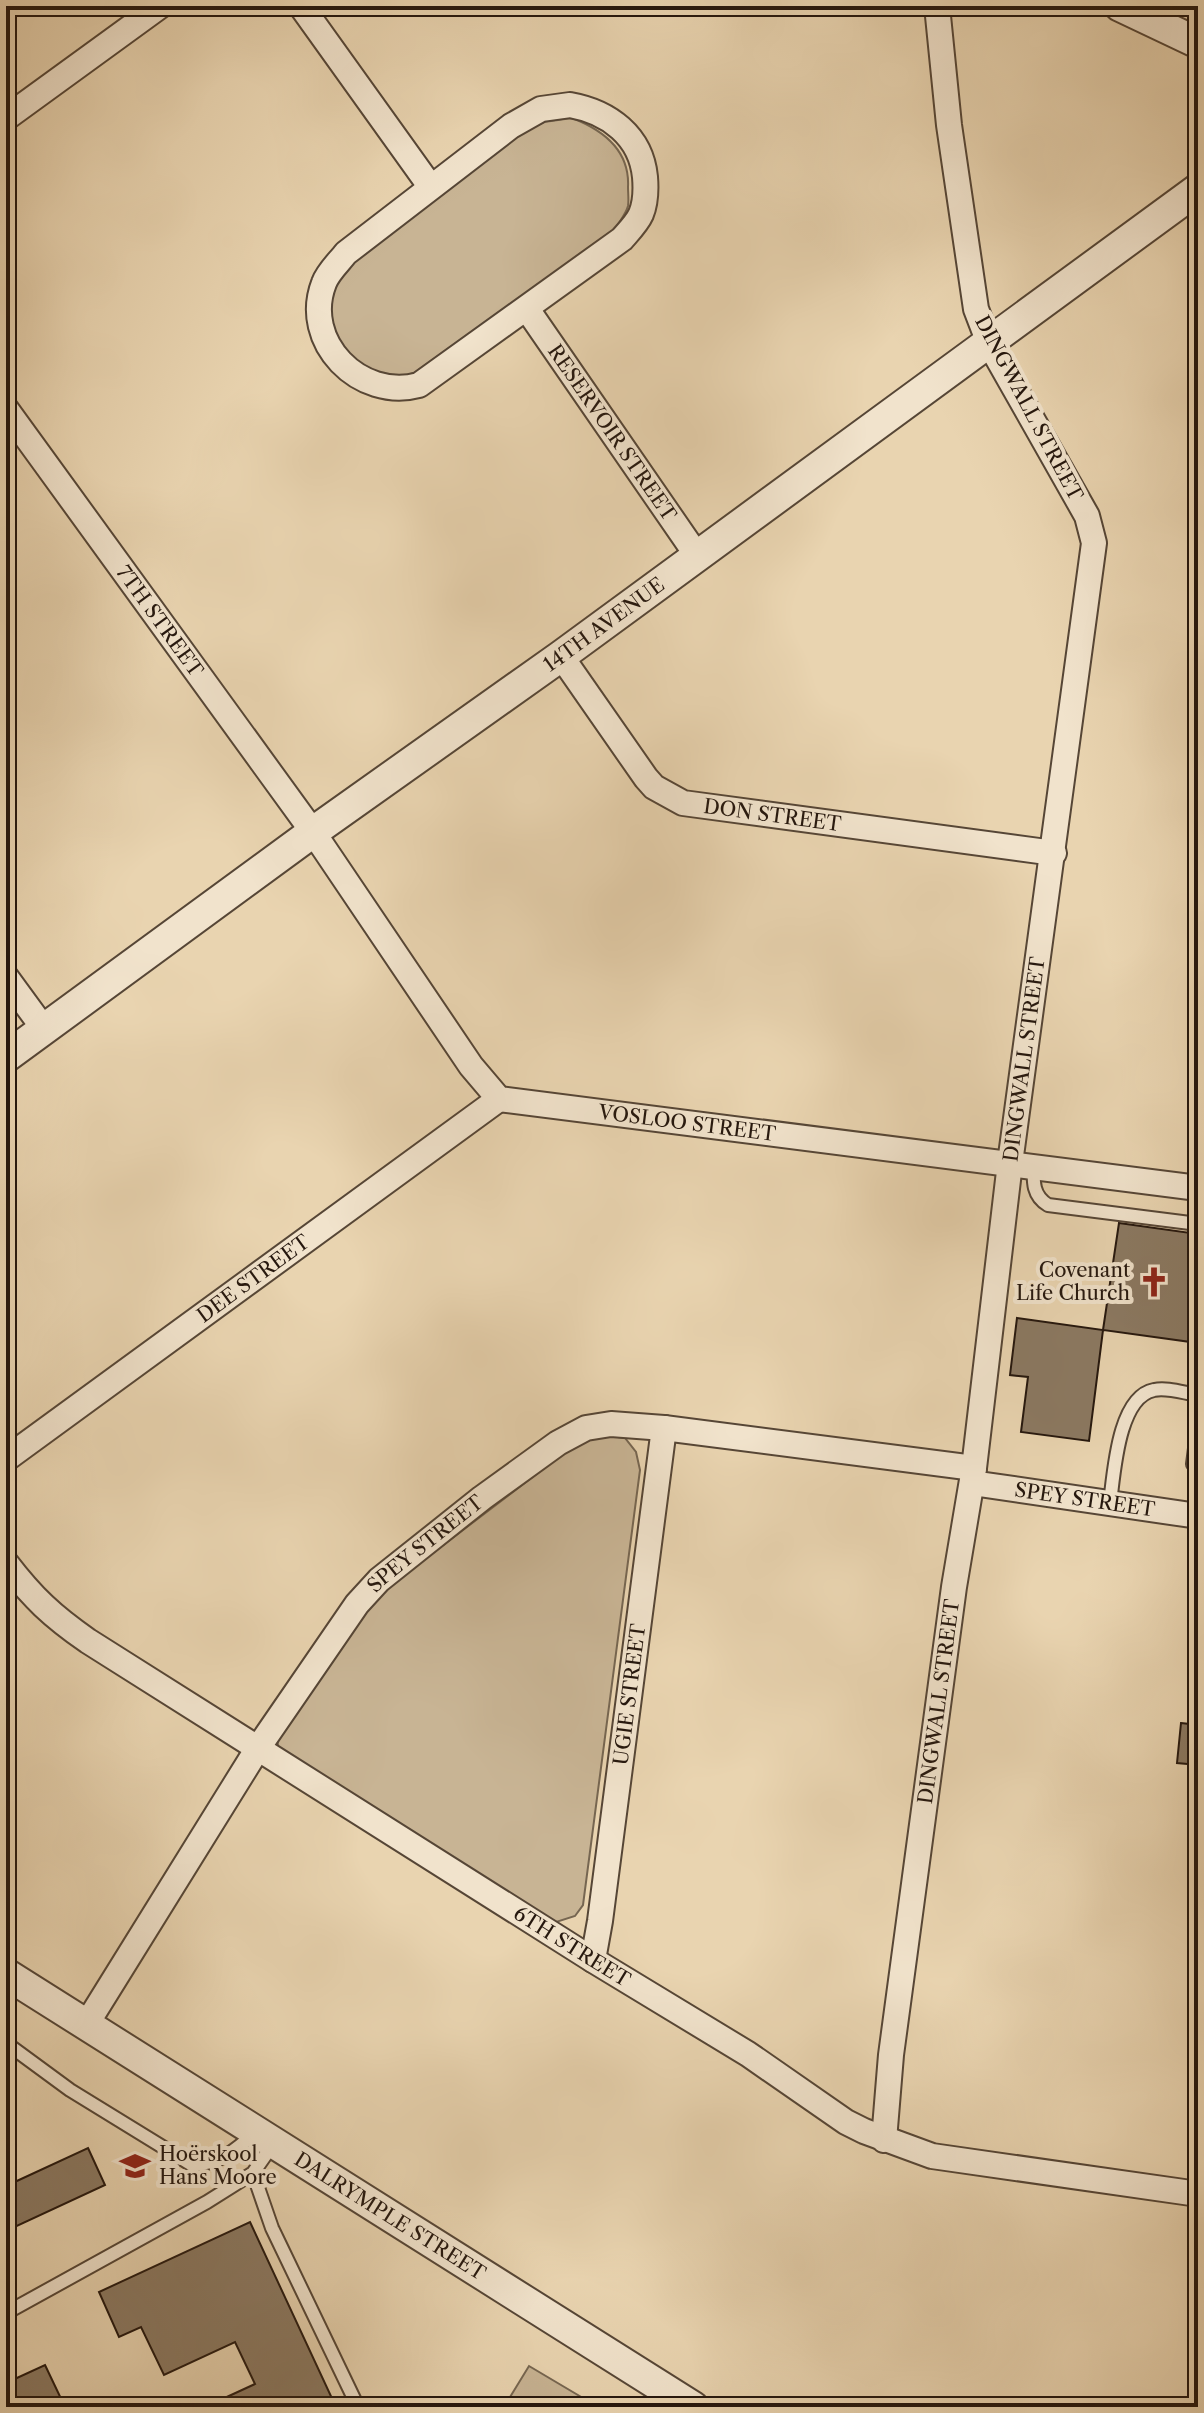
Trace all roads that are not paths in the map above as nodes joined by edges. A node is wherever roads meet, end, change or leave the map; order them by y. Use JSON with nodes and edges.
{"nodes":[{"id":1,"x":160,"y":6,"type":"edge"},
{"id":2,"x":301,"y":6,"type":"edge"},
{"id":3,"x":937,"y":6,"type":"edge"},
{"id":4,"x":1125,"y":7,"type":"edge"},
{"id":5,"x":1198,"y":43,"type":"edge"},
{"id":6,"x":6,"y":118,"type":"edge"},
{"id":7,"x":430,"y":186,"type":"junction"},
{"id":8,"x":1198,"y":189,"type":"edge"},
{"id":9,"x":527,"y":309,"type":"junction"},
{"id":10,"x":989,"y":343,"type":"junction"},
{"id":11,"x":6,"y":409,"type":"edge"},
{"id":12,"x":696,"y":554,"type":"junction"},
{"id":13,"x":561,"y":656,"type":"junction"},
{"id":14,"x":313,"y":832,"type":"junction"},
{"id":15,"x":1054,"y":853,"type":"junction"},
{"id":16,"x":6,"y":977,"type":"edge"},
{"id":17,"x":44,"y":1029,"type":"junction"},
{"id":18,"x":6,"y":1057,"type":"edge"},
{"id":19,"x":499,"y":1099,"type":"junction"},
{"id":20,"x":1022,"y":1164,"type":"junction"},
{"id":21,"x":1198,"y":1188,"type":"edge"},
{"id":22,"x":1198,"y":1224,"type":"edge"},
{"id":23,"x":1198,"y":1395,"type":"edge"},
{"id":24,"x":1198,"y":1425,"type":"edge"},
{"id":25,"x":664,"y":1428,"type":"junction"},
{"id":26,"x":6,"y":1459,"type":"edge"},
{"id":27,"x":1193,"y":1464,"type":"dead end"},
{"id":28,"x":973,"y":1476,"type":"junction"},
{"id":29,"x":1110,"y":1503,"type":"junction"},
{"id":30,"x":1198,"y":1516,"type":"edge"},
{"id":31,"x":6,"y":1563,"type":"edge"},
{"id":32,"x":258,"y":1748,"type":"junction"},
{"id":33,"x":593,"y":1960,"type":"junction"},
{"id":34,"x":6,"y":1974,"type":"edge"},
{"id":35,"x":86,"y":2025,"type":"junction"},
{"id":36,"x":6,"y":2043,"type":"edge"},
{"id":37,"x":265,"y":2138,"type":"junction"},
{"id":38,"x":884,"y":2140,"type":"junction"},
{"id":39,"x":253,"y":2173,"type":"junction"},
{"id":40,"x":1198,"y":2194,"type":"edge"},
{"id":41,"x":6,"y":2313,"type":"edge"},
{"id":42,"x":358,"y":2407,"type":"edge"},
{"id":43,"x":693,"y":2407,"type":"edge"}],
"edges":[{"from":1,"to":6,"type":"street"},
{"from":2,"to":7,"type":"street"},
{"from":3,"to":10,"type":"street","name":"DINGWALL STREET"},
{"from":4,"to":5,"type":"street"},
{"from":7,"to":9,"type":"street"},
{"from":7,"to":9,"type":"street"},
{"from":8,"to":10,"type":"street","name":"14TH AVENUE"},
{"from":9,"to":12,"type":"street","name":"RESERVOIR STREET"},
{"from":10,"to":12,"type":"street","name":"14TH AVENUE"},
{"from":10,"to":15,"type":"street","name":"DINGWALL STREET"},
{"from":11,"to":14,"type":"street","name":"7TH STREET"},
{"from":12,"to":13,"type":"street","name":"14TH AVENUE"},
{"from":13,"to":14,"type":"street","name":"14TH AVENUE"},
{"from":13,"to":15,"type":"street","name":"DON STREET"},
{"from":14,"to":17,"type":"street","name":"14TH AVENUE"},
{"from":14,"to":19,"type":"street"},
{"from":15,"to":20,"type":"street","name":"DINGWALL STREET"},
{"from":16,"to":17,"type":"street"},
{"from":17,"to":18,"type":"street","name":"14TH AVENUE"},
{"from":19,"to":20,"type":"street","name":"VOSLOO STREET"},
{"from":19,"to":26,"type":"street","name":"DEE STREET"},
{"from":20,"to":21,"type":"street","name":"VOSLOO STREET"},
{"from":20,"to":22,"type":"lane"},
{"from":20,"to":28,"type":"street","name":"DINGWALL STREET"},
{"from":23,"to":29,"type":"lane"},
{"from":24,"to":27,"type":"lane"},
{"from":25,"to":28,"type":"street","name":"SPEY STREET"},
{"from":25,"to":32,"type":"street","name":"SPEY STREET"},
{"from":25,"to":33,"type":"street","name":"UGIE STREET"},
{"from":28,"to":29,"type":"street","name":"SPEY STREET"},
{"from":28,"to":38,"type":"street","name":"DINGWALL STREET"},
{"from":29,"to":30,"type":"street","name":"SPEY STREET"},
{"from":31,"to":32,"type":"street","name":"6TH STREET"},
{"from":32,"to":33,"type":"street","name":"6TH STREET"},
{"from":32,"to":35,"type":"street","name":"SPEY STREET"},
{"from":33,"to":38,"type":"street","name":"6TH STREET"},
{"from":34,"to":35,"type":"street","name":"DALRYMPLE STREET"},
{"from":35,"to":37,"type":"street","name":"DALRYMPLE STREET"},
{"from":36,"to":37,"type":"lane"},
{"from":37,"to":39,"type":"lane"},
{"from":37,"to":43,"type":"street","name":"DALRYMPLE STREET"},
{"from":38,"to":40,"type":"street","name":"6TH STREET"},
{"from":39,"to":41,"type":"lane"},
{"from":39,"to":42,"type":"lane"}]}
